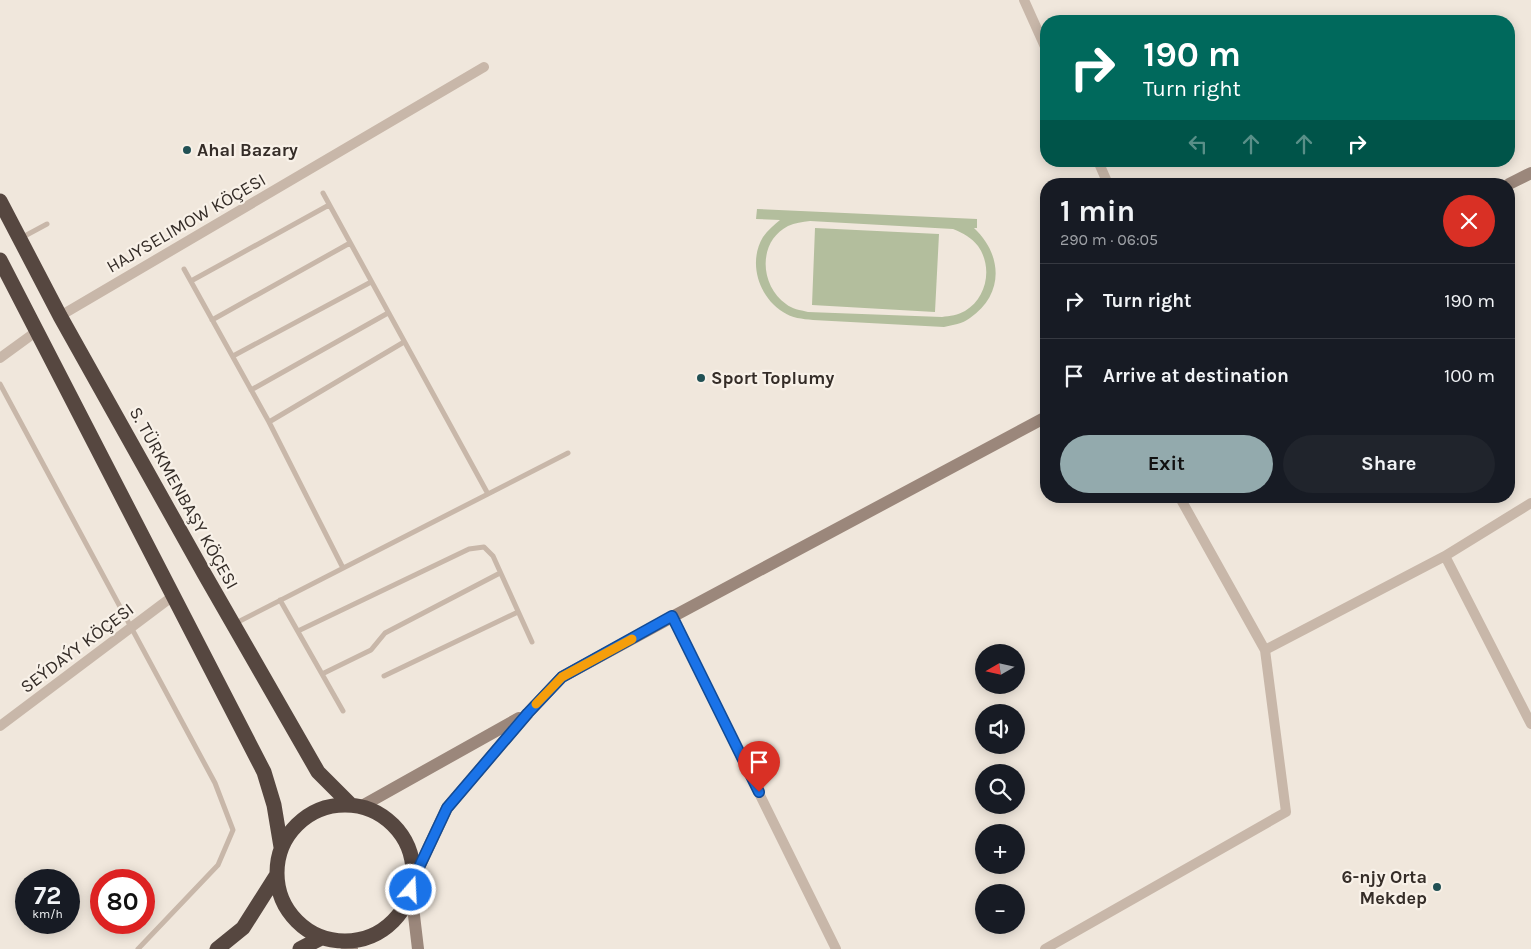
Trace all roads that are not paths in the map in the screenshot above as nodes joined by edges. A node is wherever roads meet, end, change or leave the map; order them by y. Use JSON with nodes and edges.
{"nodes":[{"id":1,"x":1024,"y":0,"type":"edge"},
{"id":2,"x":1040,"y":36,"type":"edge"},
{"id":3,"x":484,"y":68,"type":"dead end"},
{"id":4,"x":1531,"y":173,"type":"edge"},
{"id":5,"x":1515,"y":181,"type":"edge"},
{"id":6,"x":323,"y":193,"type":"dead end"},
{"id":7,"x":0,"y":201,"type":"edge"},
{"id":8,"x":329,"y":205,"type":"junction"},
{"id":9,"x":47,"y":224,"type":"dead end"},
{"id":10,"x":20,"y":238,"type":"junction"},
{"id":11,"x":350,"y":243,"type":"junction"},
{"id":12,"x":0,"y":260,"type":"edge"},
{"id":13,"x":184,"y":269,"type":"dead end"},
{"id":14,"x":191,"y":281,"type":"junction"},
{"id":15,"x":371,"y":282,"type":"junction"},
{"id":16,"x":388,"y":313,"type":"junction"},
{"id":17,"x":60,"y":316,"type":"junction"},
{"id":18,"x":212,"y":320,"type":"junction"},
{"id":19,"x":37,"y":331,"type":"junction"},
{"id":20,"x":404,"y":342,"type":"junction"},
{"id":21,"x":233,"y":356,"type":"junction"},
{"id":22,"x":0,"y":358,"type":"edge"},
{"id":23,"x":0,"y":384,"type":"edge"},
{"id":24,"x":250,"y":390,"type":"junction"},
{"id":25,"x":1040,"y":420,"type":"edge"},
{"id":26,"x":269,"y":422,"type":"junction"},
{"id":27,"x":568,"y":453,"type":"dead end"},
{"id":28,"x":488,"y":494,"type":"junction"},
{"id":29,"x":1183,"y":503,"type":"edge"},
{"id":30,"x":1531,"y":504,"type":"edge"},
{"id":31,"x":1445,"y":556,"type":"junction"},
{"id":32,"x":343,"y":568,"type":"junction"},
{"id":33,"x":500,"y":573,"type":"junction"},
{"id":34,"x":173,"y":596,"type":"junction"},
{"id":35,"x":280,"y":600,"type":"junction"},
{"id":36,"x":518,"y":612,"type":"junction"},
{"id":37,"x":672,"y":616,"type":"junction"},
{"id":38,"x":233,"y":624,"type":"junction"},
{"id":39,"x":132,"y":628,"type":"junction"},
{"id":40,"x":298,"y":631,"type":"junction"},
{"id":41,"x":532,"y":642,"type":"dead end"},
{"id":42,"x":1265,"y":650,"type":"junction"},
{"id":43,"x":322,"y":674,"type":"junction"},
{"id":44,"x":384,"y":676,"type":"dead end"},
{"id":45,"x":343,"y":711,"type":"dead end"},
{"id":46,"x":528,"y":713,"type":"junction"},
{"id":47,"x":1531,"y":724,"type":"edge"},
{"id":48,"x":0,"y":726,"type":"edge"},
{"id":49,"x":356,"y":805,"type":"junction"},
{"id":50,"x":281,"y":847,"type":"junction"},
{"id":51,"x":276,"y":876,"type":"junction"},
{"id":52,"x":412,"y":884,"type":"junction"},
{"id":53,"x":321,"y":938,"type":"junction"},
{"id":54,"x":347,"y":946,"type":"edge"},
{"id":55,"x":138,"y":949,"type":"edge"},
{"id":56,"x":217,"y":949,"type":"edge"},
{"id":57,"x":300,"y":949,"type":"edge"},
{"id":58,"x":418,"y":949,"type":"edge"},
{"id":59,"x":836,"y":949,"type":"edge"},
{"id":60,"x":1046,"y":949,"type":"edge"}],
"edges":[{"from":1,"to":2,"type":"street"},
{"from":3,"to":17,"type":"street","name":"HAJYSELIMOW KÖÇESI"},
{"from":4,"to":5,"type":"street"},
{"from":6,"to":8,"type":"lane"},
{"from":7,"to":10,"type":"highway","name":"S. TÜRKMENBAŞY KÖÇESI"},
{"from":8,"to":11,"type":"lane"},
{"from":8,"to":14,"type":"lane"},
{"from":9,"to":10,"type":"lane"},
{"from":10,"to":17,"type":"highway","name":"S. TÜRKMENBAŞY KÖÇESI"},
{"from":11,"to":15,"type":"lane"},
{"from":11,"to":18,"type":"lane"},
{"from":12,"to":19,"type":"highway"},
{"from":13,"to":14,"type":"lane"},
{"from":14,"to":18,"type":"lane"},
{"from":15,"to":16,"type":"lane"},
{"from":15,"to":21,"type":"lane"},
{"from":16,"to":20,"type":"lane"},
{"from":16,"to":24,"type":"lane"},
{"from":17,"to":38,"type":"highway","name":"S. TÜRKMENBAŞY KÖÇESI"},
{"from":18,"to":21,"type":"lane"},
{"from":19,"to":22,"type":"street"},
{"from":19,"to":34,"type":"highway"},
{"from":20,"to":26,"type":"lane"},
{"from":20,"to":28,"type":"lane"},
{"from":21,"to":24,"type":"lane"},
{"from":23,"to":39,"type":"lane"},
{"from":24,"to":26,"type":"lane"},
{"from":25,"to":37,"type":"street"},
{"from":26,"to":32,"type":"lane"},
{"from":27,"to":28,"type":"lane"},
{"from":28,"to":32,"type":"lane"},
{"from":29,"to":42,"type":"street"},
{"from":30,"to":31,"type":"street"},
{"from":31,"to":42,"type":"street"},
{"from":31,"to":47,"type":"street"},
{"from":32,"to":35,"type":"lane"},
{"from":33,"to":36,"type":"lane"},
{"from":33,"to":40,"type":"lane"},
{"from":33,"to":43,"type":"lane"},
{"from":34,"to":39,"type":"street","name":"SEÝDAÝY KÖÇESI"},
{"from":34,"to":50,"type":"highway"},
{"from":35,"to":38,"type":"lane"},
{"from":35,"to":40,"type":"lane"},
{"from":36,"to":41,"type":"lane"},
{"from":36,"to":44,"type":"lane"},
{"from":37,"to":46,"type":"street"},
{"from":37,"to":59,"type":"street"},
{"from":38,"to":49,"type":"highway","name":"S. TÜRKMENBAŞY KÖÇESI"},
{"from":39,"to":48,"type":"street","name":"SEÝDAÝY KÖÇESI"},
{"from":39,"to":55,"type":"lane"},
{"from":40,"to":43,"type":"lane"},
{"from":42,"to":60,"type":"street"},
{"from":43,"to":45,"type":"lane"},
{"from":46,"to":49,"type":"street"},
{"from":46,"to":52,"type":"street"},
{"from":49,"to":50,"type":"highway"},
{"from":49,"to":52,"type":"highway"},
{"from":50,"to":51,"type":"highway"},
{"from":51,"to":53,"type":"highway"},
{"from":51,"to":56,"type":"highway"},
{"from":52,"to":54,"type":"highway"},
{"from":52,"to":58,"type":"street"},
{"from":53,"to":54,"type":"highway"},
{"from":53,"to":57,"type":"highway"}]}
